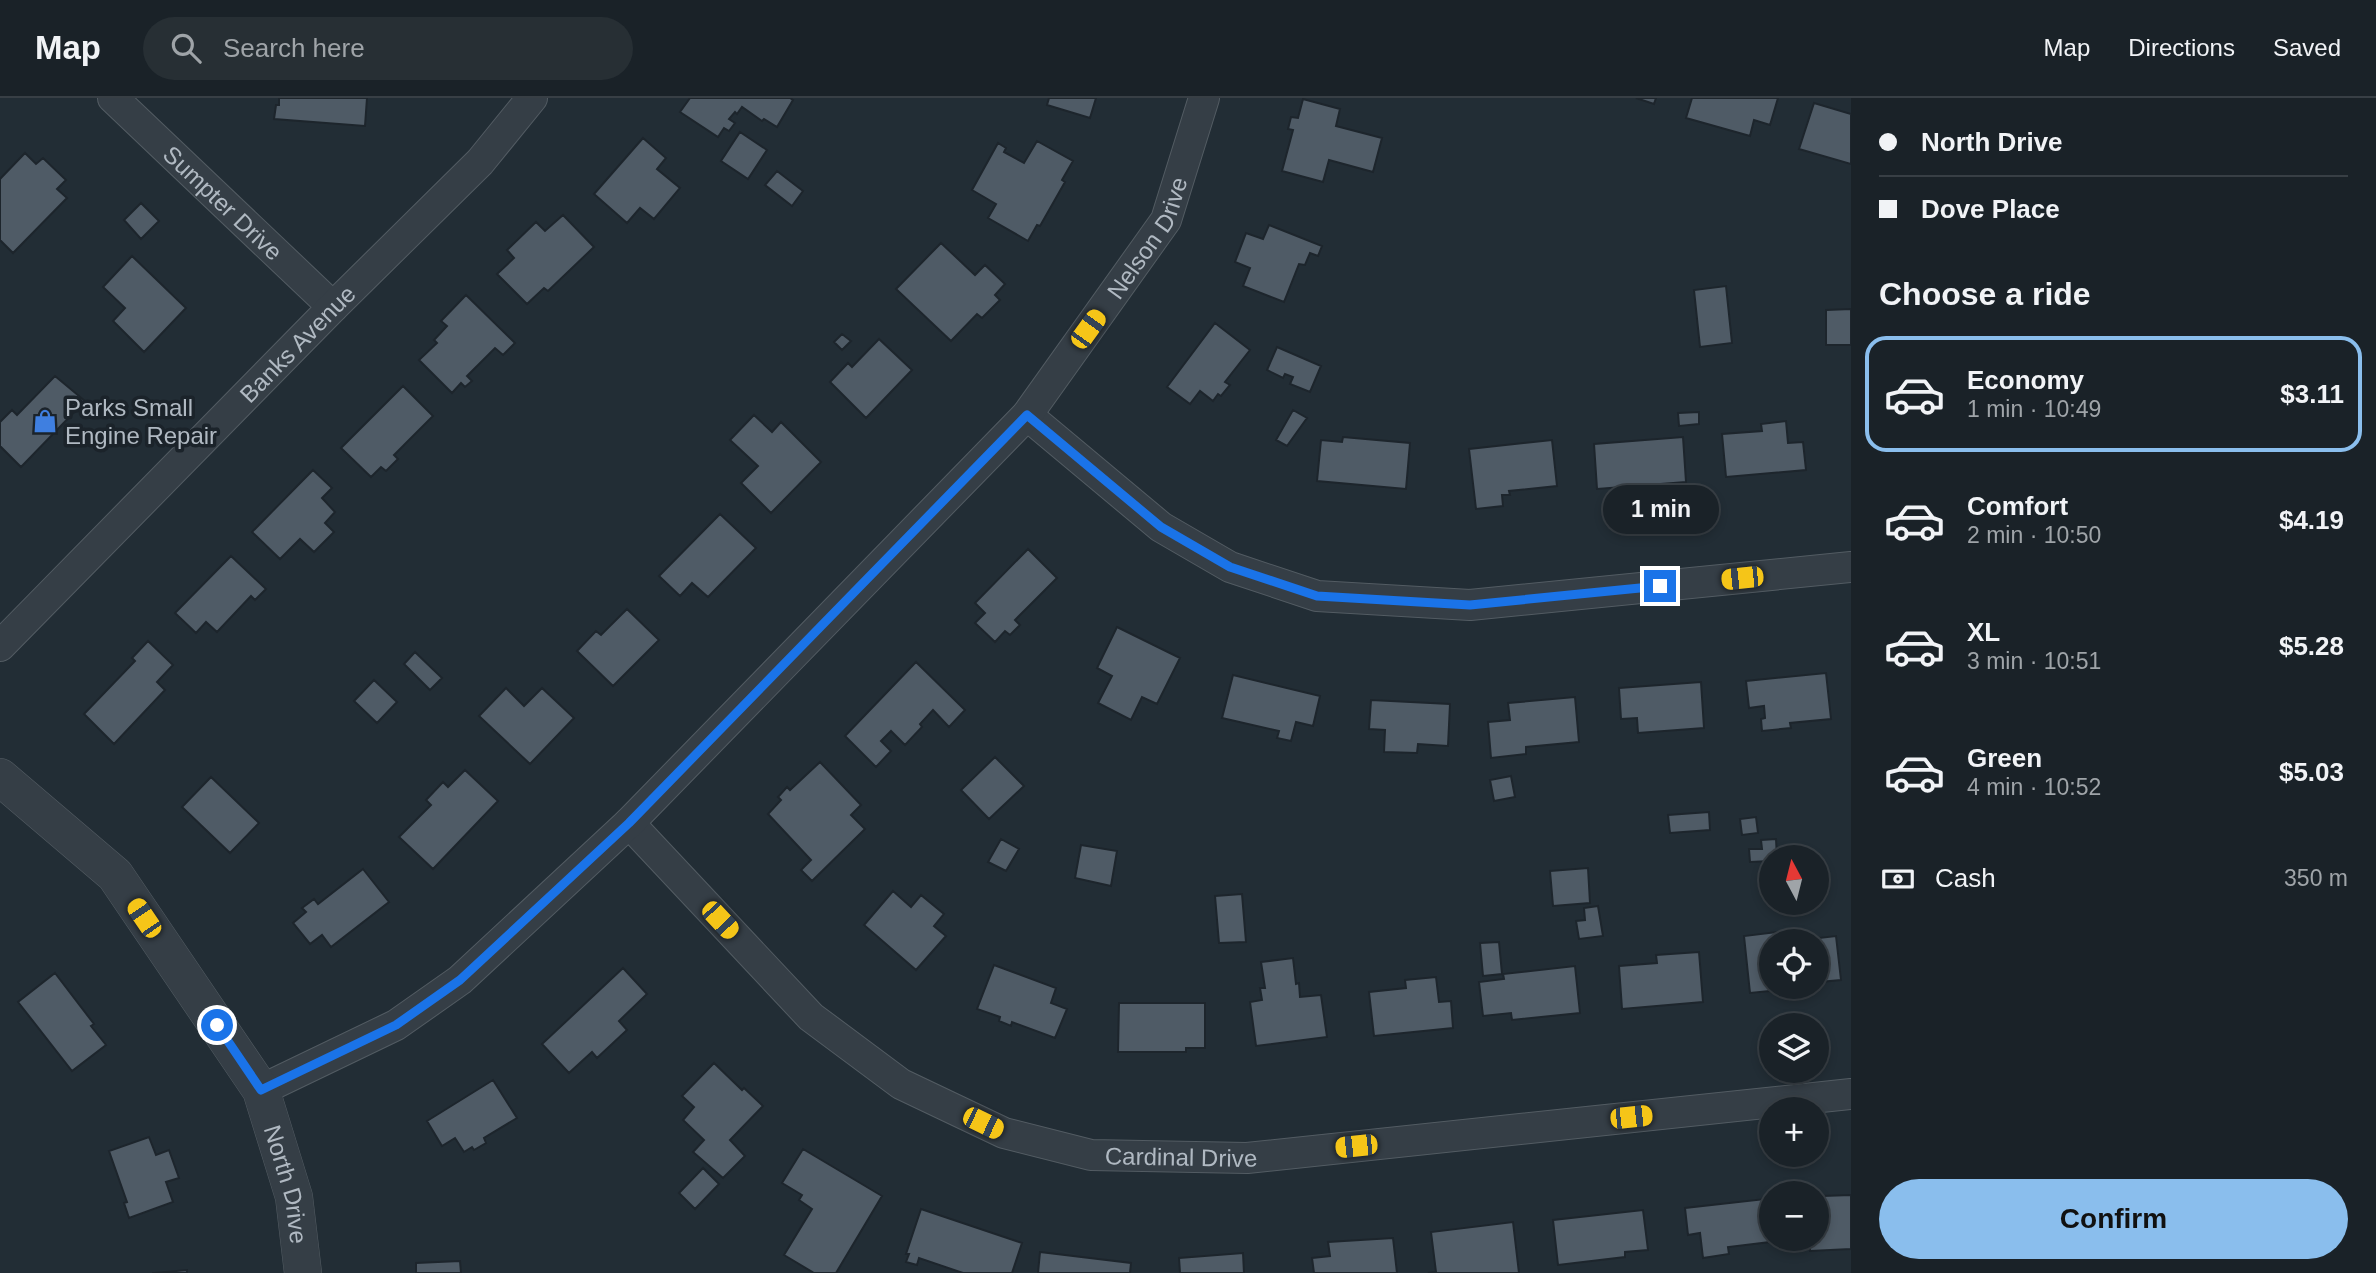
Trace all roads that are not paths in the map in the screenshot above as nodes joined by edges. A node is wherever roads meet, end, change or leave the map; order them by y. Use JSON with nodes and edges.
{"nodes":[{"id":1,"x":113,"y":98,"type":"edge"},
{"id":2,"x":532,"y":98,"type":"edge"},
{"id":3,"x":1204,"y":98,"type":"edge"},
{"id":4,"x":333,"y":307,"type":"junction"},
{"id":5,"x":1027,"y":415,"type":"junction"},
{"id":6,"x":1851,"y":567,"type":"edge"},
{"id":7,"x":0,"y":646,"type":"edge"},
{"id":8,"x":0,"y":776,"type":"edge"},
{"id":9,"x":629,"y":823,"type":"junction"},
{"id":10,"x":261,"y":1090,"type":"junction"},
{"id":11,"x":1851,"y":1094,"type":"edge"},
{"id":12,"x":303,"y":1273,"type":"edge"}],
"edges":[{"from":1,"to":4,"type":"street","name":"Sumpter Drive"},
{"from":2,"to":4,"type":"street","name":"Banks Avenue"},
{"from":3,"to":5,"type":"street","name":"Nelson Drive"},
{"from":4,"to":7,"type":"street","name":"Banks Avenue"},
{"from":5,"to":6,"type":"street"},
{"from":5,"to":9,"type":"street","name":"Nelson Drive"},
{"from":8,"to":10,"type":"street","name":"North Drive"},
{"from":9,"to":10,"type":"street","name":"Nelson Drive"},
{"from":9,"to":11,"type":"street","name":"Cardinal Drive"},
{"from":10,"to":12,"type":"street","name":"North Drive"}]}
